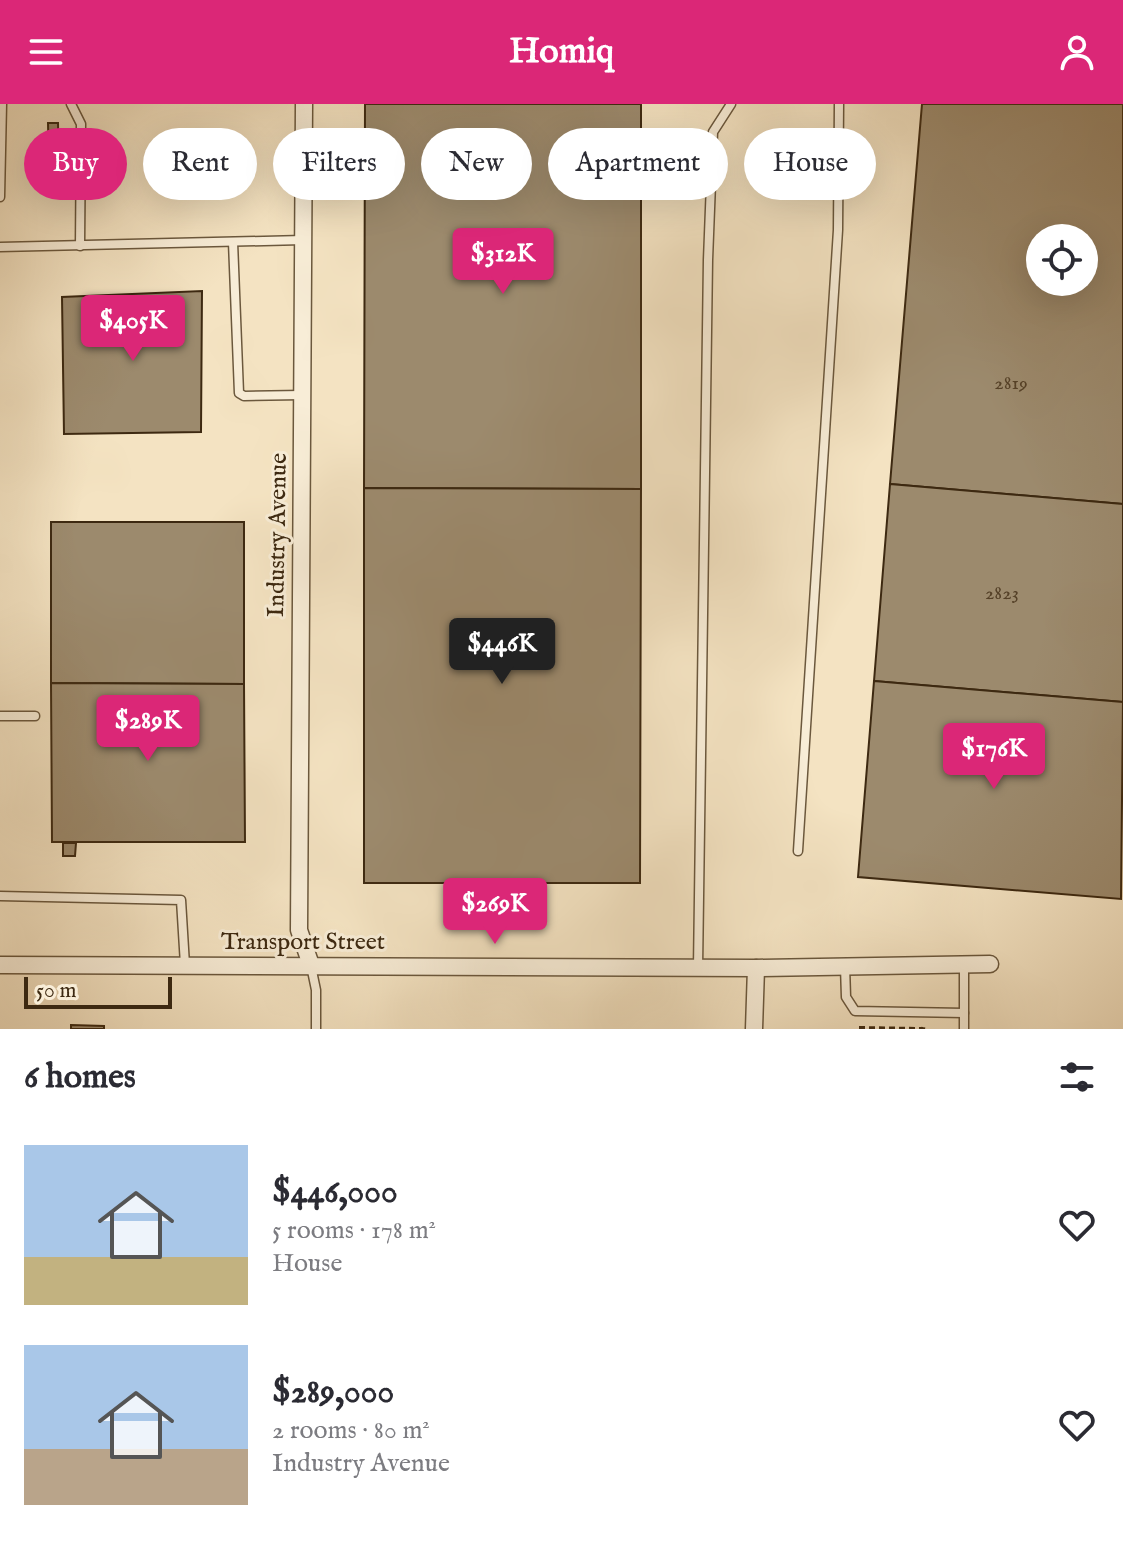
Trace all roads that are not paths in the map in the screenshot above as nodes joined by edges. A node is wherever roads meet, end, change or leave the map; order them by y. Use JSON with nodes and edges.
{"nodes":[{"id":1,"x":2,"y":104,"type":"edge"},
{"id":2,"x":71,"y":104,"type":"edge"},
{"id":3,"x":304,"y":104,"type":"edge"},
{"id":4,"x":731,"y":104,"type":"edge"},
{"id":5,"x":839,"y":104,"type":"edge"},
{"id":6,"x":1,"y":142,"type":"edge"},
{"id":7,"x":0,"y":197,"type":"edge"},
{"id":8,"x":304,"y":240,"type":"junction"},
{"id":9,"x":233,"y":242,"type":"junction"},
{"id":10,"x":80,"y":246,"type":"junction"},
{"id":11,"x":0,"y":247,"type":"edge"},
{"id":12,"x":304,"y":395,"type":"junction"},
{"id":13,"x":0,"y":716,"type":"edge"},
{"id":14,"x":35,"y":716,"type":"dead end"},
{"id":15,"x":798,"y":851,"type":"dead end"},
{"id":16,"x":0,"y":896,"type":"edge"},
{"id":17,"x":964,"y":964,"type":"junction"},
{"id":18,"x":990,"y":964,"type":"dead end"},
{"id":19,"x":0,"y":965,"type":"edge"},
{"id":20,"x":311,"y":965,"type":"junction"},
{"id":21,"x":844,"y":965,"type":"junction"},
{"id":22,"x":185,"y":966,"type":"junction"},
{"id":23,"x":698,"y":968,"type":"junction"},
{"id":24,"x":756,"y":968,"type":"junction"},
{"id":25,"x":964,"y":1013,"type":"junction"},
{"id":26,"x":316,"y":1029,"type":"edge"},
{"id":27,"x":754,"y":1029,"type":"edge"},
{"id":28,"x":964,"y":1029,"type":"edge"}],
"edges":[{"from":1,"to":6,"type":"lane"},
{"from":2,"to":10,"type":"lane"},
{"from":3,"to":8,"type":"street","name":"Industry Avenue"},
{"from":4,"to":23,"type":"lane"},
{"from":5,"to":15,"type":"lane"},
{"from":6,"to":7,"type":"lane"},
{"from":8,"to":9,"type":"lane"},
{"from":8,"to":12,"type":"street","name":"Industry Avenue"},
{"from":9,"to":10,"type":"lane"},
{"from":9,"to":12,"type":"lane"},
{"from":10,"to":11,"type":"lane"},
{"from":12,"to":20,"type":"street","name":"Industry Avenue"},
{"from":13,"to":14,"type":"lane"},
{"from":16,"to":22,"type":"lane"},
{"from":17,"to":18,"type":"street","name":"Transport Street"},
{"from":17,"to":21,"type":"street","name":"Transport Street"},
{"from":17,"to":25,"type":"lane"},
{"from":19,"to":22,"type":"street","name":"Transport Street"},
{"from":20,"to":22,"type":"street","name":"Transport Street"},
{"from":20,"to":23,"type":"street","name":"Transport Street"},
{"from":20,"to":26,"type":"lane"},
{"from":21,"to":24,"type":"street","name":"Transport Street"},
{"from":21,"to":25,"type":"lane"},
{"from":23,"to":24,"type":"street","name":"Transport Street"},
{"from":24,"to":27,"type":"street"},
{"from":25,"to":28,"type":"lane"}]}
